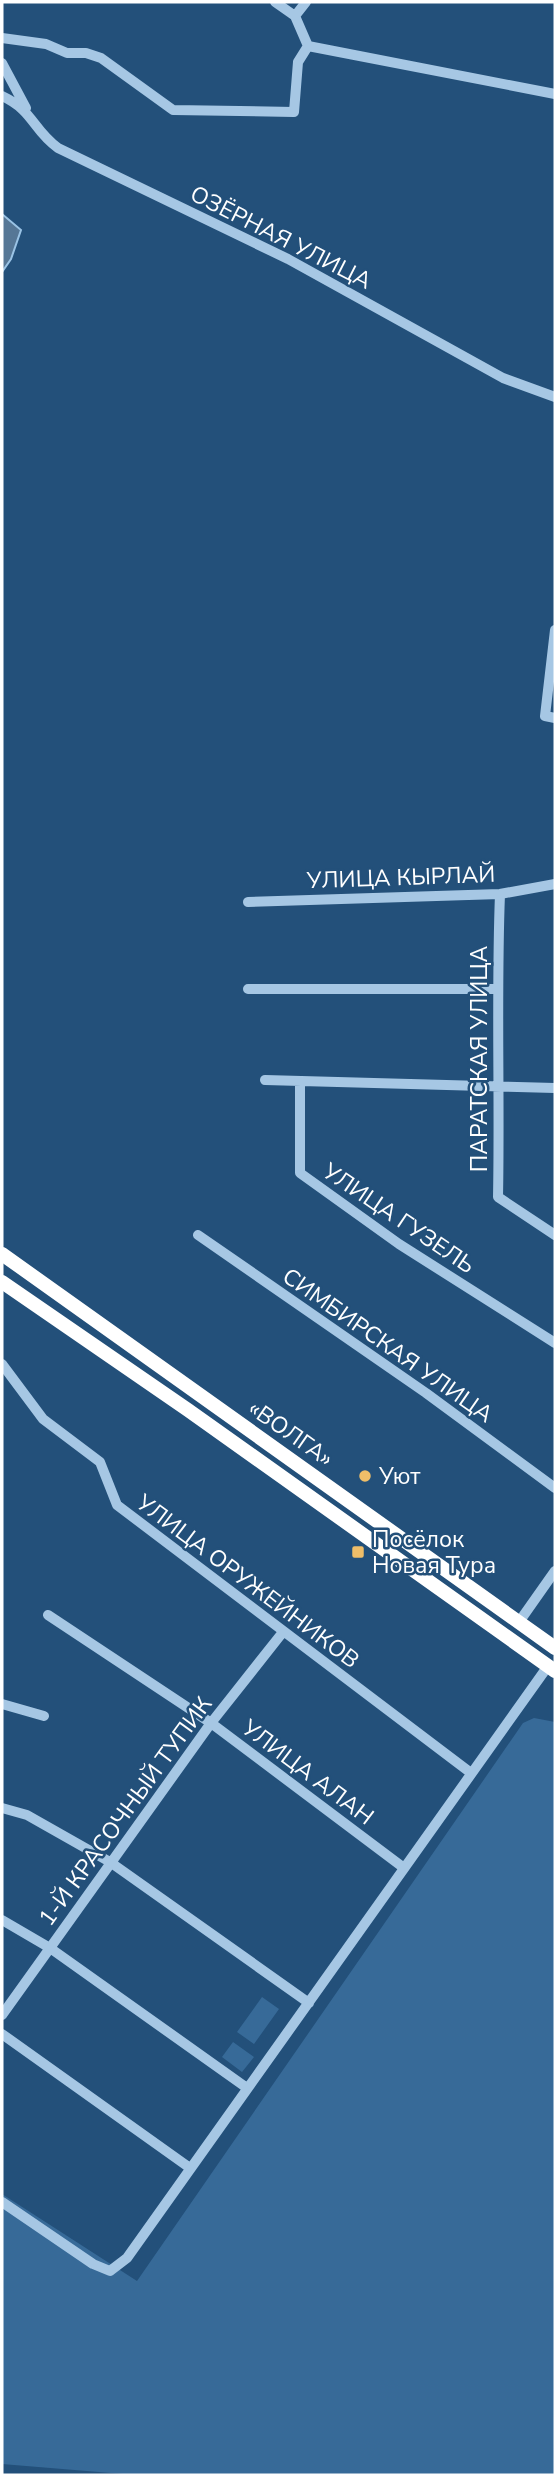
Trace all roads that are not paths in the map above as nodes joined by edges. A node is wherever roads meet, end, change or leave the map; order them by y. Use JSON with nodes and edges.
{"nodes":[{"id":1,"x":275,"y":2,"type":"edge"},
{"id":2,"x":306,"y":2,"type":"edge"},
{"id":3,"x":295,"y":16,"type":"junction"},
{"id":4,"x":2,"y":38,"type":"edge"},
{"id":5,"x":308,"y":46,"type":"junction"},
{"id":6,"x":2,"y":63,"type":"edge"},
{"id":7,"x":555,"y":94,"type":"edge"},
{"id":8,"x":2,"y":96,"type":"edge"},
{"id":9,"x":28,"y":111,"type":"junction"},
{"id":10,"x":555,"y":397,"type":"edge"},
{"id":11,"x":555,"y":629,"type":"edge"},
{"id":12,"x":555,"y":718,"type":"edge"},
{"id":13,"x":555,"y":884,"type":"edge"},
{"id":14,"x":500,"y":894,"type":"junction"},
{"id":15,"x":248,"y":902,"type":"dead end"},
{"id":16,"x":248,"y":989,"type":"dead end"},
{"id":17,"x":496,"y":989,"type":"junction"},
{"id":18,"x":265,"y":1080,"type":"dead end"},
{"id":19,"x":300,"y":1081,"type":"junction"},
{"id":20,"x":501,"y":1087,"type":"junction"},
{"id":21,"x":555,"y":1088,"type":"edge"},
{"id":22,"x":198,"y":1235,"type":"dead end"},
{"id":23,"x":555,"y":1235,"type":"edge"},
{"id":24,"x":2,"y":1254,"type":"edge"},
{"id":25,"x":2,"y":1282,"type":"edge"},
{"id":26,"x":555,"y":1343,"type":"edge"},
{"id":27,"x":2,"y":1364,"type":"edge"},
{"id":28,"x":555,"y":1489,"type":"edge"},
{"id":29,"x":555,"y":1571,"type":"edge"},
{"id":30,"x":48,"y":1615,"type":"dead end"},
{"id":31,"x":519,"y":1622,"type":"junction"},
{"id":32,"x":283,"y":1632,"type":"junction"},
{"id":33,"x":555,"y":1648,"type":"edge"},
{"id":34,"x":552,"y":1668,"type":"edge"},
{"id":35,"x":2,"y":1704,"type":"edge"},
{"id":36,"x":44,"y":1716,"type":"dead end"},
{"id":37,"x":211,"y":1723,"type":"junction"},
{"id":38,"x":471,"y":1773,"type":"junction"},
{"id":39,"x":2,"y":1808,"type":"edge"},
{"id":40,"x":110,"y":1862,"type":"junction"},
{"id":41,"x":404,"y":1868,"type":"junction"},
{"id":42,"x":2,"y":1920,"type":"edge"},
{"id":43,"x":50,"y":1948,"type":"junction"},
{"id":44,"x":309,"y":2003,"type":"junction"},
{"id":45,"x":2,"y":2015,"type":"edge"},
{"id":46,"x":2,"y":2034,"type":"edge"},
{"id":47,"x":247,"y":2088,"type":"junction"},
{"id":48,"x":190,"y":2168,"type":"junction"},
{"id":49,"x":2,"y":2202,"type":"edge"}],
"edges":[{"from":1,"to":3,"type":"street"},
{"from":2,"to":3,"type":"street"},
{"from":3,"to":5,"type":"street"},
{"from":4,"to":5,"type":"street"},
{"from":5,"to":7,"type":"street"},
{"from":6,"to":9,"type":"street"},
{"from":8,"to":9,"type":"street","name":"ОЗЁРНАЯ УЛИЦА"},
{"from":9,"to":10,"type":"street","name":"ОЗЁРНАЯ УЛИЦА"},
{"from":11,"to":12,"type":"street"},
{"from":13,"to":14,"type":"street","name":"УЛИЦА КЫРЛАЙ"},
{"from":14,"to":15,"type":"street","name":"УЛИЦА КЫРЛАЙ"},
{"from":14,"to":17,"type":"street","name":"ПАРАТСКАЯ УЛИЦА"},
{"from":16,"to":17,"type":"street"},
{"from":17,"to":20,"type":"street","name":"ПАРАТСКАЯ УЛИЦА"},
{"from":18,"to":19,"type":"street"},
{"from":19,"to":20,"type":"street"},
{"from":19,"to":26,"type":"street","name":"УЛИЦА ГУЗЕЛЬ"},
{"from":20,"to":21,"type":"street"},
{"from":20,"to":23,"type":"street","name":"ПАРАТСКАЯ УЛИЦА"},
{"from":22,"to":28,"type":"street","name":"СИМБИРСКАЯ УЛИЦА"},
{"from":24,"to":31,"type":"highway","name":"«ВОЛГА»"},
{"from":25,"to":34,"type":"highway","name":"«ВОЛГА»"},
{"from":27,"to":32,"type":"street","name":"УЛИЦА ОРУЖЕЙНИКОВ"},
{"from":29,"to":31,"type":"street"},
{"from":30,"to":37,"type":"street","name":"УЛИЦА АЛАН"},
{"from":31,"to":33,"type":"highway","name":"«ВОЛГА»"},
{"from":32,"to":37,"type":"street","name":"1-Й КРАСОЧНЫЙ ТУПИК"},
{"from":32,"to":38,"type":"street","name":"УЛИЦА ОРУЖЕЙНИКОВ"},
{"from":34,"to":38,"type":"street"},
{"from":35,"to":36,"type":"street"},
{"from":37,"to":40,"type":"street","name":"1-Й КРАСОЧНЫЙ ТУПИК"},
{"from":37,"to":41,"type":"street","name":"УЛИЦА АЛАН"},
{"from":38,"to":41,"type":"street"},
{"from":39,"to":40,"type":"street"},
{"from":40,"to":43,"type":"street","name":"1-Й КРАСОЧНЫЙ ТУПИК"},
{"from":40,"to":44,"type":"street"},
{"from":41,"to":44,"type":"street"},
{"from":42,"to":43,"type":"street"},
{"from":43,"to":45,"type":"street","name":"1-Й КРАСОЧНЫЙ ТУПИК"},
{"from":43,"to":47,"type":"street"},
{"from":44,"to":47,"type":"street"},
{"from":46,"to":48,"type":"street"},
{"from":47,"to":48,"type":"street"},
{"from":48,"to":49,"type":"street"}]}
